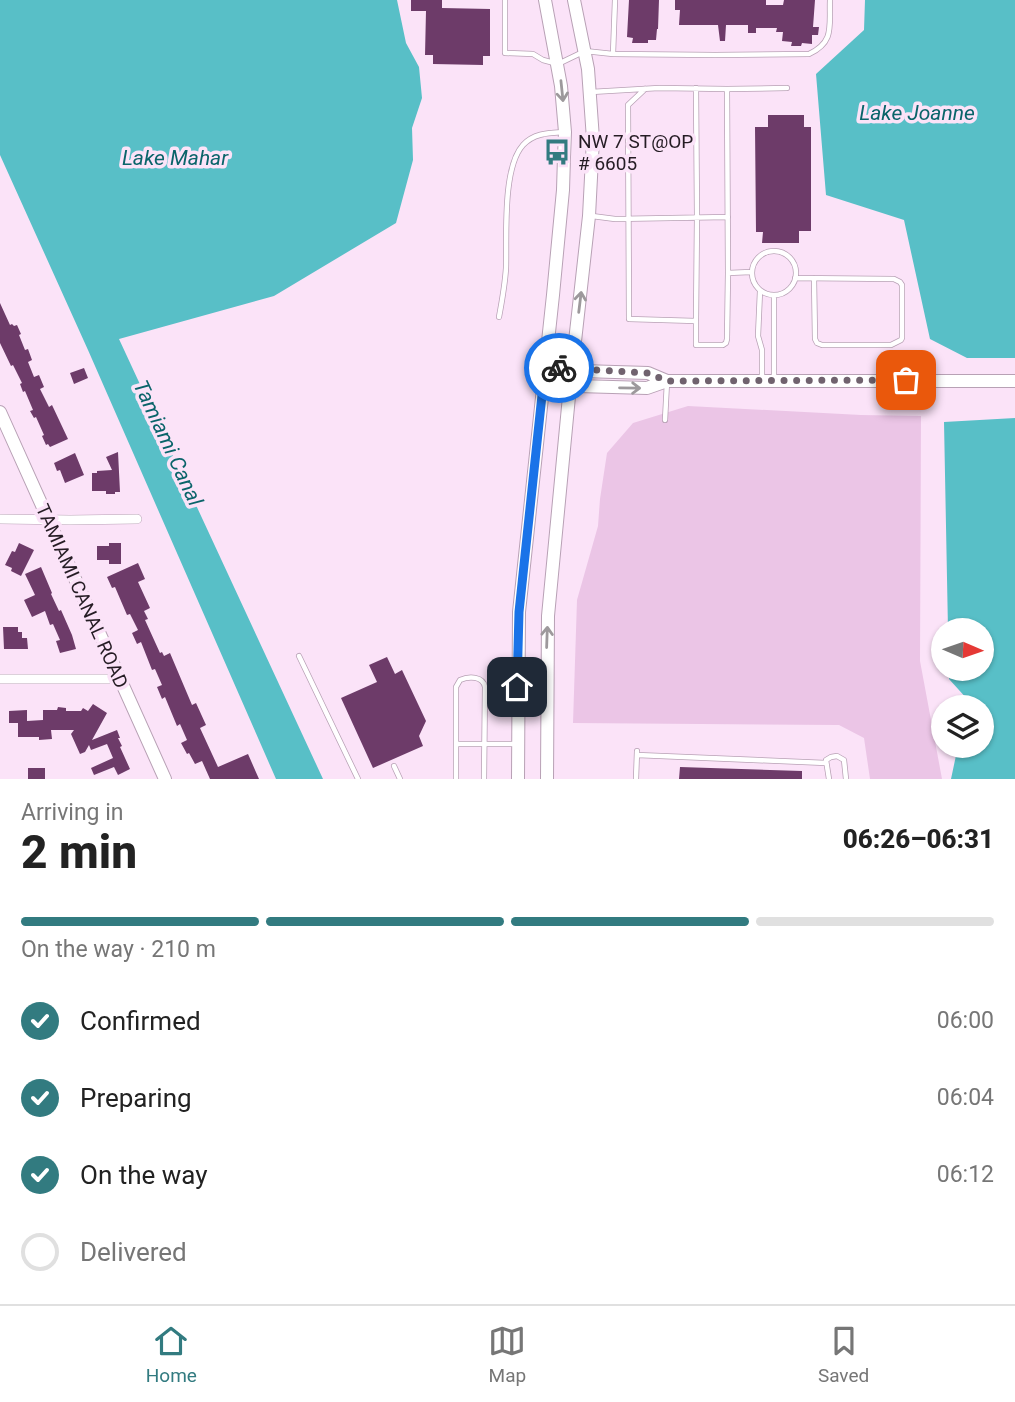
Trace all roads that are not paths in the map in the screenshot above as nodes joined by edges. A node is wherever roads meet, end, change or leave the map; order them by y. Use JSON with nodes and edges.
{"nodes":[{"id":1,"x":505,"y":0,"type":"edge"},
{"id":2,"x":545,"y":0,"type":"edge"},
{"id":3,"x":574,"y":0,"type":"edge"},
{"id":4,"x":615,"y":0,"type":"edge"},
{"id":5,"x":831,"y":0,"type":"edge"},
{"id":6,"x":586,"y":51,"type":"junction"},
{"id":7,"x":613,"y":54,"type":"junction"},
{"id":8,"x":558,"y":64,"type":"junction"},
{"id":9,"x":696,"y":88,"type":"junction"},
{"id":10,"x":787,"y":88,"type":"dead end"},
{"id":11,"x":645,"y":89,"type":"junction"},
{"id":12,"x":727,"y":89,"type":"junction"},
{"id":13,"x":590,"y":92,"type":"junction"},
{"id":14,"x":565,"y":132,"type":"junction"},
{"id":15,"x":589,"y":216,"type":"junction"},
{"id":16,"x":697,"y":217,"type":"junction"},
{"id":17,"x":728,"y":217,"type":"junction"},
{"id":18,"x":629,"y":218,"type":"junction"},
{"id":19,"x":751,"y":272,"type":"junction"},
{"id":20,"x":728,"y":273,"type":"junction"},
{"id":21,"x":795,"y":278,"type":"junction"},
{"id":22,"x":814,"y":278,"type":"junction"},
{"id":23,"x":760,"y":291,"type":"junction"},
{"id":24,"x":774,"y":296,"type":"junction"},
{"id":25,"x":499,"y":317,"type":"dead end"},
{"id":26,"x":696,"y":321,"type":"junction"},
{"id":27,"x":545,"y":367,"type":"junction"},
{"id":28,"x":572,"y":369,"type":"junction"},
{"id":29,"x":768,"y":380,"type":"junction"},
{"id":30,"x":667,"y":381,"type":"junction"},
{"id":31,"x":1015,"y":381,"type":"edge"},
{"id":32,"x":543,"y":385,"type":"junction"},
{"id":33,"x":570,"y":386,"type":"junction"},
{"id":34,"x":0,"y":412,"type":"edge"},
{"id":35,"x":665,"y":420,"type":"dead end"},
{"id":36,"x":0,"y":519,"type":"edge"},
{"id":37,"x":137,"y":519,"type":"dead end"},
{"id":38,"x":48,"y":520,"type":"junction"},
{"id":39,"x":299,"y":656,"type":"dead end"},
{"id":40,"x":0,"y":679,"type":"edge"},
{"id":41,"x":120,"y":679,"type":"junction"},
{"id":42,"x":484,"y":743,"type":"junction"},
{"id":43,"x":456,"y":744,"type":"junction"},
{"id":44,"x":517,"y":744,"type":"junction"},
{"id":45,"x":826,"y":763,"type":"junction"},
{"id":46,"x":394,"y":766,"type":"dead end"},
{"id":47,"x":164,"y":779,"type":"edge"},
{"id":48,"x":358,"y":779,"type":"edge"},
{"id":49,"x":400,"y":779,"type":"edge"},
{"id":50,"x":456,"y":779,"type":"edge"},
{"id":51,"x":484,"y":779,"type":"edge"},
{"id":52,"x":518,"y":779,"type":"edge"},
{"id":53,"x":547,"y":779,"type":"edge"},
{"id":54,"x":636,"y":779,"type":"edge"},
{"id":55,"x":829,"y":779,"type":"edge"},
{"id":56,"x":846,"y":779,"type":"edge"}],
"edges":[{"from":1,"to":8,"type":"lane"},
{"from":2,"to":8,"type":"main road"},
{"from":3,"to":6,"type":"main road"},
{"from":4,"to":7,"type":"lane"},
{"from":5,"to":7,"type":"lane"},
{"from":6,"to":7,"type":"lane"},
{"from":6,"to":8,"type":"lane"},
{"from":6,"to":13,"type":"main road"},
{"from":8,"to":14,"type":"main road","one_way":true},
{"from":9,"to":11,"type":"lane"},
{"from":9,"to":12,"type":"lane"},
{"from":9,"to":16,"type":"lane"},
{"from":10,"to":12,"type":"lane"},
{"from":11,"to":13,"type":"lane"},
{"from":11,"to":18,"type":"lane"},
{"from":12,"to":17,"type":"lane"},
{"from":13,"to":15,"type":"main road"},
{"from":14,"to":25,"type":"lane"},
{"from":14,"to":27,"type":"main road"},
{"from":15,"to":18,"type":"lane"},
{"from":28,"to":15,"type":"main road","one_way":true},
{"from":16,"to":17,"type":"lane"},
{"from":16,"to":18,"type":"lane"},
{"from":16,"to":26,"type":"lane"},
{"from":17,"to":20,"type":"lane"},
{"from":18,"to":26,"type":"lane"},
{"from":19,"to":20,"type":"lane"},
{"from":19,"to":21,"type":"lane"},
{"from":19,"to":23,"type":"lane"},
{"from":20,"to":26,"type":"lane"},
{"from":21,"to":22,"type":"lane"},
{"from":21,"to":24,"type":"lane"},
{"from":22,"to":22,"type":"lane"},
{"from":23,"to":24,"type":"lane"},
{"from":23,"to":29,"type":"lane"},
{"from":24,"to":29,"type":"lane"},
{"from":27,"to":28,"type":"main road"},
{"from":27,"to":32,"type":"main road"},
{"from":28,"to":30,"type":"main road"},
{"from":28,"to":33,"type":"main road"},
{"from":29,"to":30,"type":"main road"},
{"from":29,"to":31,"type":"main road"},
{"from":33,"to":30,"type":"main road","one_way":true},
{"from":30,"to":35,"type":"lane"},
{"from":32,"to":33,"type":"main road"},
{"from":32,"to":44,"type":"main road"},
{"from":53,"to":33,"type":"main road","one_way":true},
{"from":34,"to":38,"type":"main road","name":"TAMIAMI CANAL ROAD"},
{"from":36,"to":38,"type":"street"},
{"from":37,"to":38,"type":"street"},
{"from":38,"to":41,"type":"main road","name":"TAMIAMI CANAL ROAD"},
{"from":39,"to":48,"type":"lane"},
{"from":40,"to":41,"type":"street"},
{"from":41,"to":47,"type":"main road","name":"TAMIAMI CANAL ROAD"},
{"from":42,"to":43,"type":"lane"},
{"from":42,"to":43,"type":"lane"},
{"from":42,"to":44,"type":"lane"},
{"from":42,"to":51,"type":"lane"},
{"from":43,"to":50,"type":"lane"},
{"from":44,"to":52,"type":"main road"},
{"from":45,"to":54,"type":"lane"},
{"from":45,"to":55,"type":"lane"},
{"from":45,"to":56,"type":"lane"},
{"from":46,"to":49,"type":"lane"}]}
